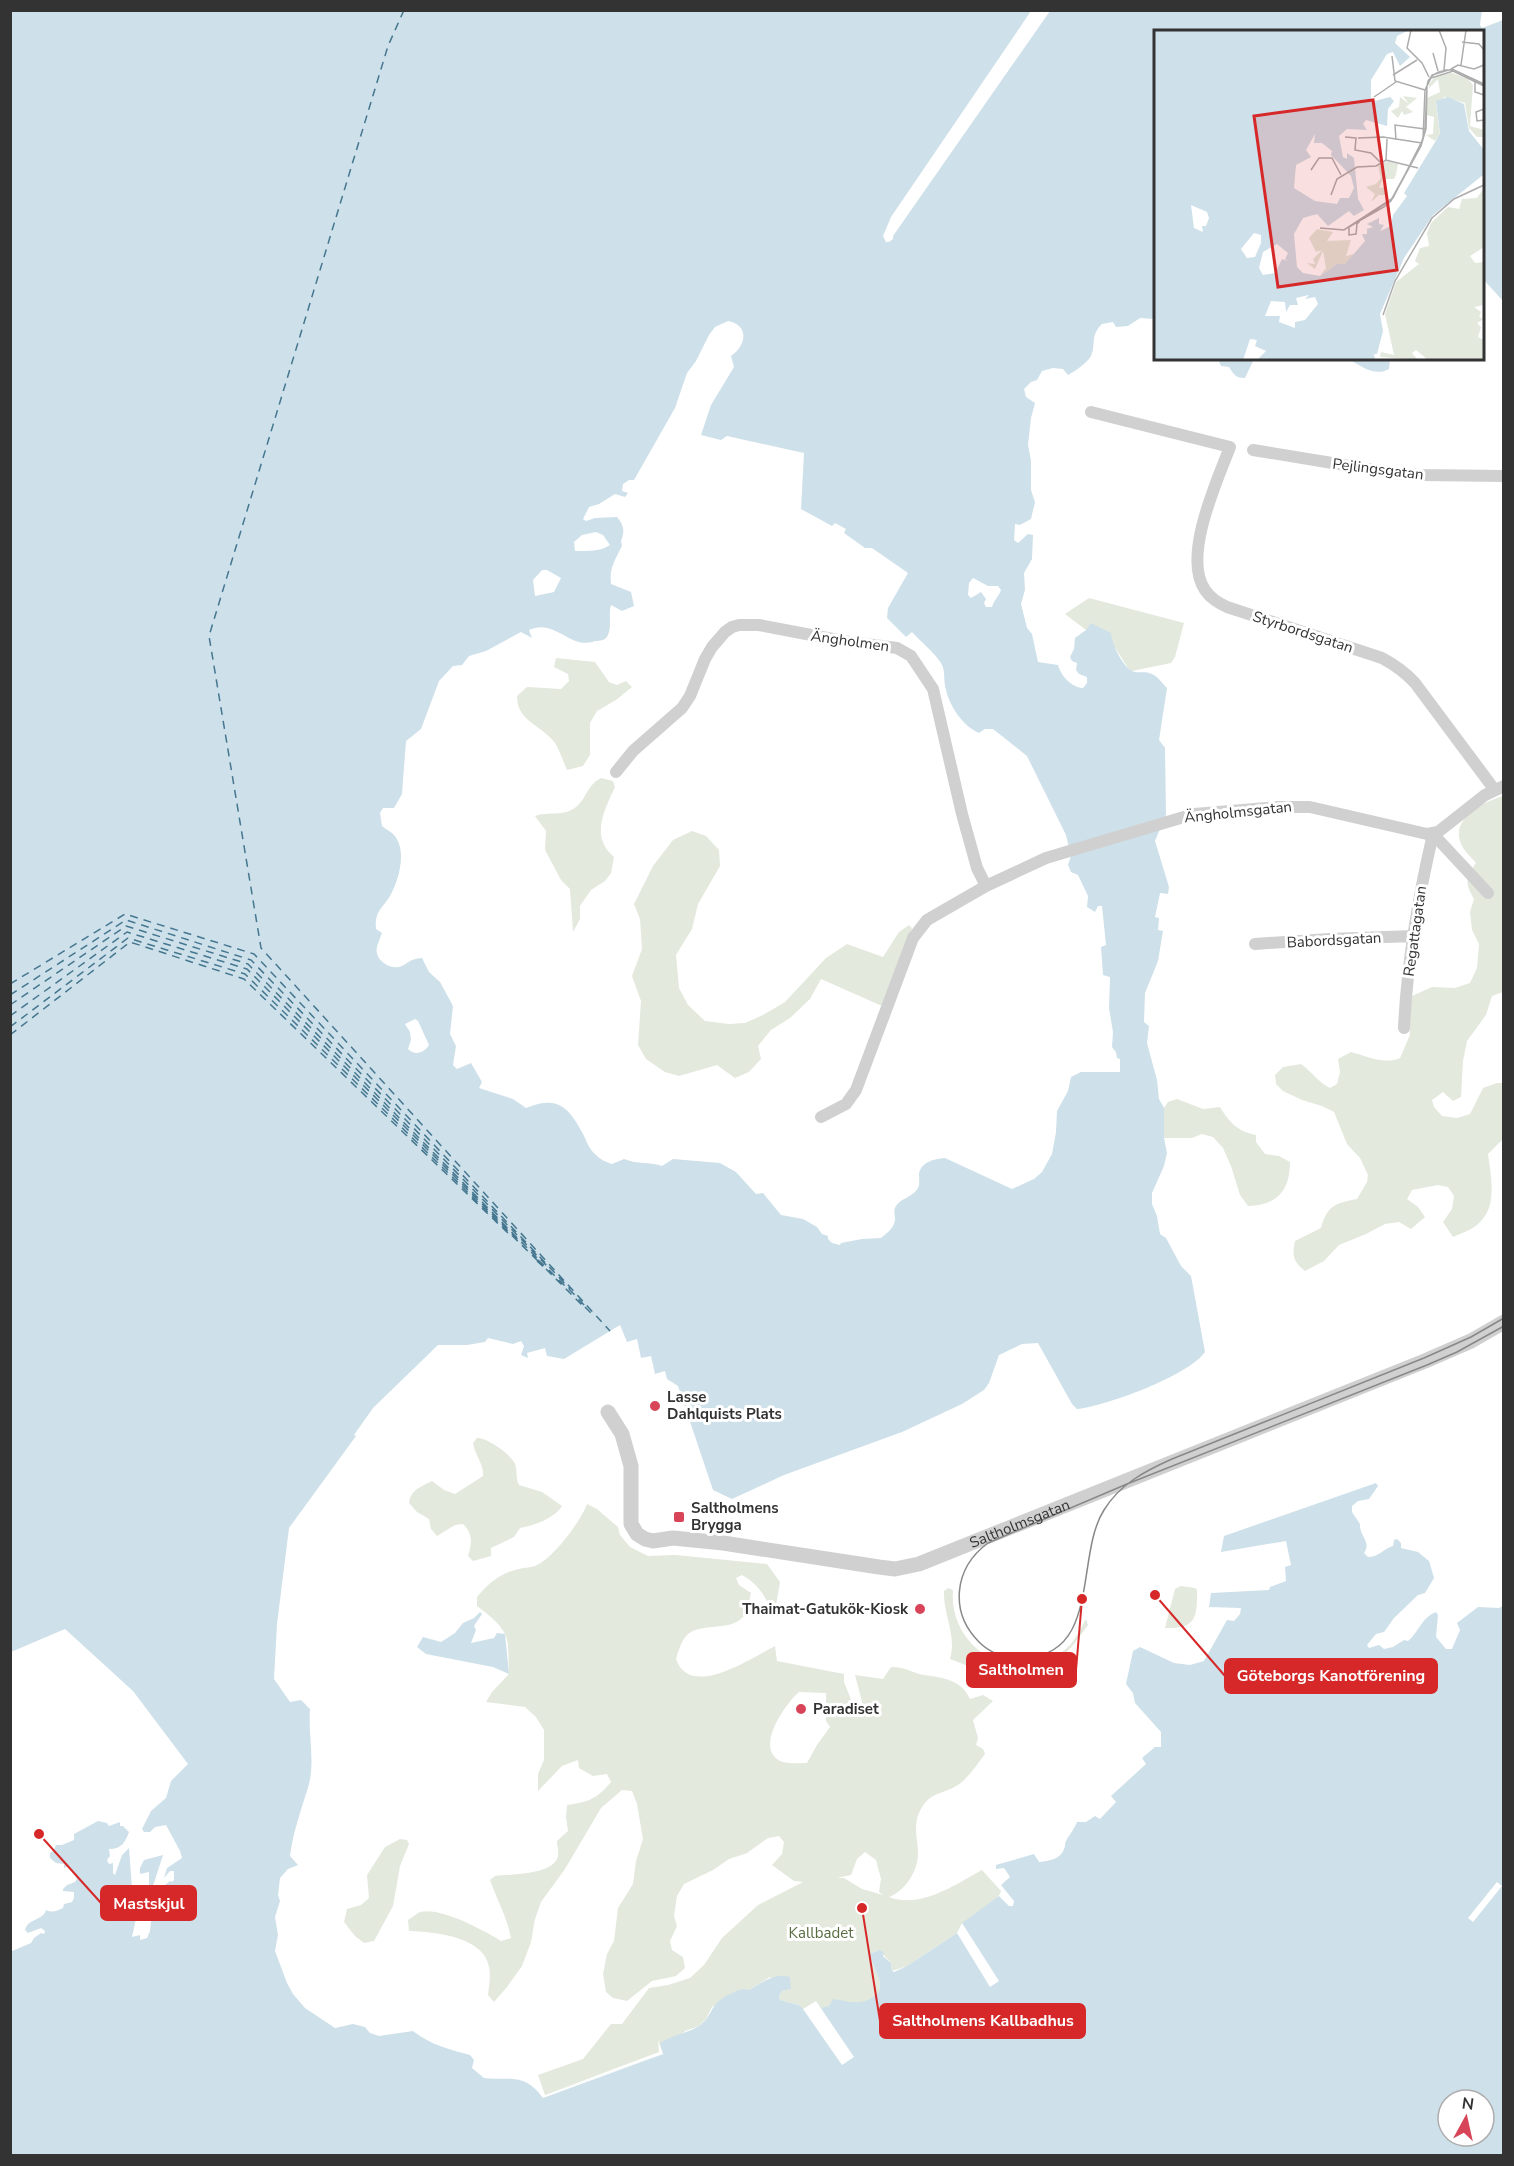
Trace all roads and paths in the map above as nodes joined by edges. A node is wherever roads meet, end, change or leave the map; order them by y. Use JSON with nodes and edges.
{"nodes":[{"id":1,"x":1091,"y":412,"type":"dead end"},
{"id":2,"x":1253,"y":450,"type":"dead end"},
{"id":3,"x":1503,"y":476,"type":"edge"},
{"id":4,"x":616,"y":772,"type":"dead end"},
{"id":5,"x":1499,"y":788,"type":"edge"},
{"id":6,"x":1433,"y":834,"type":"junction"},
{"id":7,"x":986,"y":886,"type":"junction"},
{"id":8,"x":1488,"y":893,"type":"dead end"},
{"id":9,"x":1414,"y":936,"type":"junction"},
{"id":10,"x":1255,"y":944,"type":"dead end"},
{"id":11,"x":1404,"y":1028,"type":"dead end"},
{"id":12,"x":821,"y":1117,"type":"dead end"},
{"id":13,"x":1503,"y":1322,"type":"edge"},
{"id":14,"x":608,"y":1412,"type":"dead end"}],
"edges":[{"from":1,"to":5,"type":"street","name":"Styrbordsgatan"},
{"from":2,"to":3,"type":"street","name":"Pejlingsgatan"},
{"from":4,"to":7,"type":"street","name":"Ängholmen"},
{"from":5,"to":6,"type":"street"},
{"from":6,"to":7,"type":"street","name":"Ängholmsgatan"},
{"from":6,"to":8,"type":"street"},
{"from":6,"to":9,"type":"street","name":"Regattagatan"},
{"from":7,"to":12,"type":"street"},
{"from":9,"to":10,"type":"street","name":"Babordsgatan"},
{"from":9,"to":11,"type":"street","name":"Regattagatan"},
{"from":13,"to":14,"type":"street","name":"Saltholmsgatan"}]}
